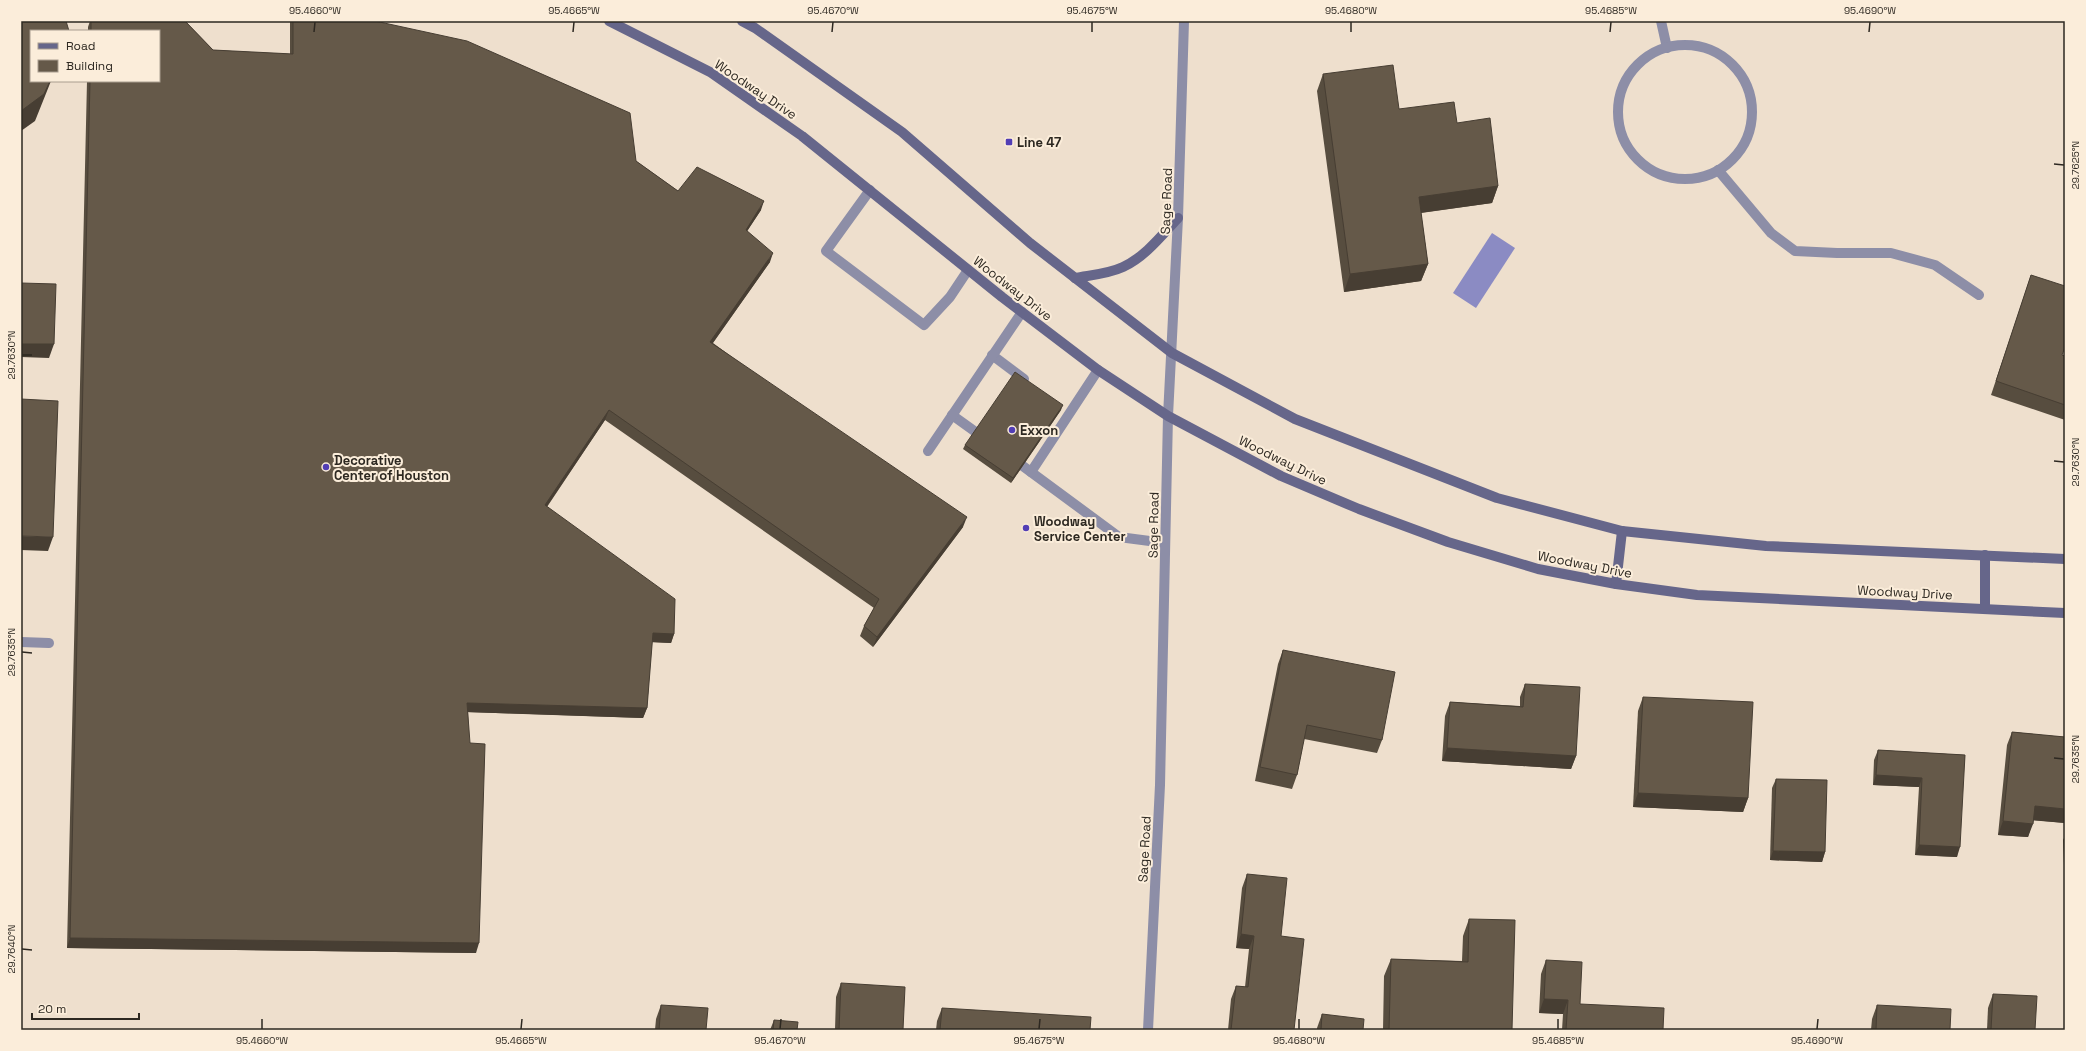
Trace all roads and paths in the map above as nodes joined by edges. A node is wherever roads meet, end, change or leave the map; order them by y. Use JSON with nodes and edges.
{"nodes":[{"id":1,"x":609,"y":21,"type":"edge"},
{"id":2,"x":742,"y":21,"type":"edge"},
{"id":3,"x":1184,"y":21,"type":"edge"},
{"id":4,"x":1661,"y":21,"type":"edge"},
{"id":5,"x":1667,"y":48,"type":"junction"},
{"id":6,"x":1718,"y":170,"type":"junction"},
{"id":7,"x":870,"y":190,"type":"junction"},
{"id":8,"x":1178,"y":218,"type":"junction"},
{"id":9,"x":968,"y":270,"type":"junction"},
{"id":10,"x":1075,"y":278,"type":"junction"},
{"id":11,"x":1979,"y":295,"type":"dead end"},
{"id":12,"x":1022,"y":312,"type":"junction"},
{"id":13,"x":1172,"y":353,"type":"junction"},
{"id":14,"x":992,"y":355,"type":"junction"},
{"id":15,"x":1098,"y":370,"type":"junction"},
{"id":16,"x":1034,"y":386,"type":"edge"},
{"id":17,"x":952,"y":415,"type":"junction"},
{"id":18,"x":1168,"y":416,"type":"junction"},
{"id":19,"x":928,"y":451,"type":"dead end"},
{"id":20,"x":1031,"y":472,"type":"junction"},
{"id":21,"x":1622,"y":531,"type":"junction"},
{"id":22,"x":1165,"y":543,"type":"junction"},
{"id":23,"x":1985,"y":555,"type":"junction"},
{"id":24,"x":2065,"y":559,"type":"edge"},
{"id":25,"x":1616,"y":584,"type":"junction"},
{"id":26,"x":1985,"y":609,"type":"junction"},
{"id":27,"x":2065,"y":613,"type":"edge"},
{"id":28,"x":21,"y":642,"type":"edge"},
{"id":29,"x":49,"y":643,"type":"dead end"},
{"id":30,"x":1148,"y":1030,"type":"edge"}],
"edges":[{"from":1,"to":7,"type":"main road","name":"Woodway Drive"},
{"from":2,"to":10,"type":"main road"},
{"from":3,"to":8,"type":"street","name":"Sage Road"},
{"from":4,"to":5,"type":"street"},
{"from":5,"to":6,"type":"street"},
{"from":5,"to":6,"type":"street"},
{"from":6,"to":11,"type":"street"},
{"from":7,"to":9,"type":"main road","name":"Woodway Drive"},
{"from":7,"to":9,"type":"street"},
{"from":8,"to":10,"type":"main road"},
{"from":8,"to":13,"type":"street","name":"Sage Road"},
{"from":9,"to":12,"type":"main road","name":"Woodway Drive"},
{"from":10,"to":13,"type":"main road"},
{"from":12,"to":14,"type":"street"},
{"from":12,"to":15,"type":"main road","name":"Woodway Drive"},
{"from":13,"to":18,"type":"street","name":"Sage Road"},
{"from":13,"to":21,"type":"main road"},
{"from":14,"to":16,"type":"street"},
{"from":14,"to":17,"type":"street"},
{"from":15,"to":18,"type":"main road","name":"Woodway Drive"},
{"from":15,"to":20,"type":"street"},
{"from":17,"to":19,"type":"street"},
{"from":17,"to":20,"type":"street"},
{"from":18,"to":22,"type":"street","name":"Sage Road"},
{"from":18,"to":25,"type":"main road","name":"Woodway Drive"},
{"from":20,"to":22,"type":"street"},
{"from":21,"to":23,"type":"main road"},
{"from":21,"to":25,"type":"main road"},
{"from":22,"to":30,"type":"street","name":"Sage Road"},
{"from":23,"to":24,"type":"main road"},
{"from":23,"to":26,"type":"main road"},
{"from":25,"to":26,"type":"main road","name":"Woodway Drive"},
{"from":26,"to":27,"type":"main road","name":"Woodway Drive"},
{"from":28,"to":29,"type":"street"}]}
